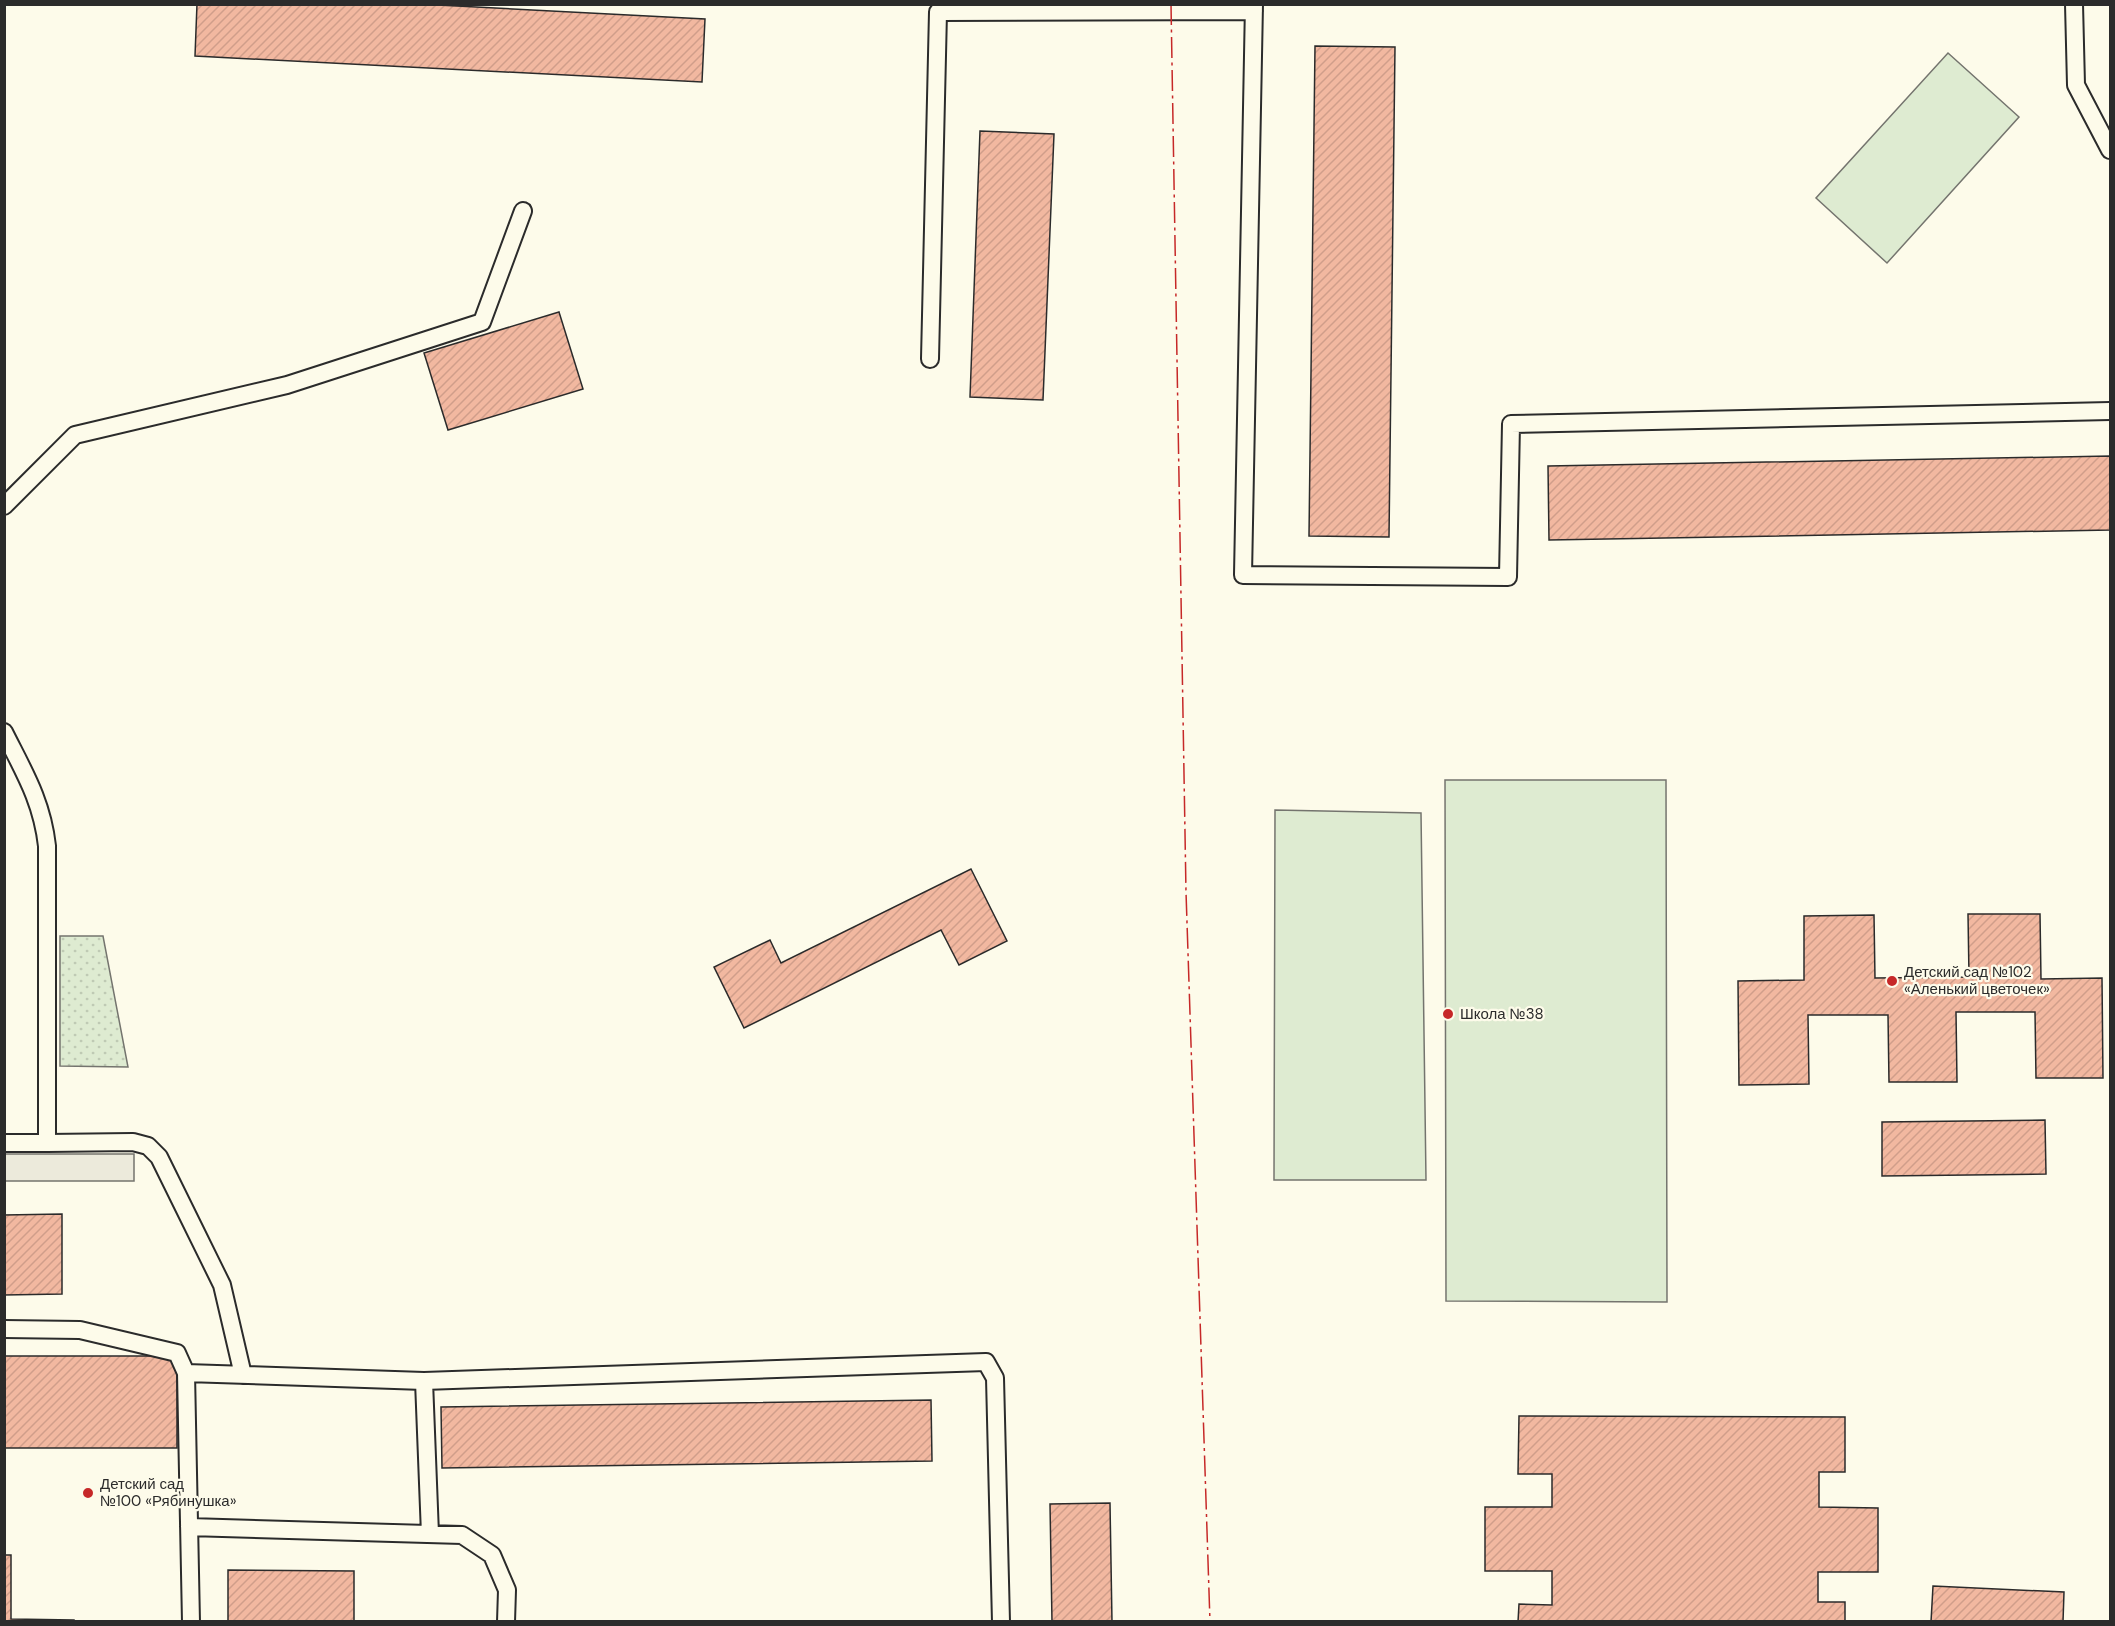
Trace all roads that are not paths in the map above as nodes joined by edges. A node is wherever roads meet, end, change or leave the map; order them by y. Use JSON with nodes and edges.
{"nodes":[{"id":1,"x":2074,"y":4,"type":"edge"},
{"id":2,"x":1254,"y":8,"type":"edge"},
{"id":3,"x":2110,"y":150,"type":"edge"},
{"id":4,"x":523,"y":211,"type":"dead end"},
{"id":5,"x":930,"y":359,"type":"dead end"},
{"id":6,"x":2110,"y":411,"type":"edge"},
{"id":7,"x":4,"y":506,"type":"edge"},
{"id":8,"x":4,"y":732,"type":"edge"},
{"id":9,"x":4,"y":1143,"type":"edge"},
{"id":10,"x":47,"y":1143,"type":"junction"},
{"id":11,"x":4,"y":1329,"type":"edge"},
{"id":12,"x":186,"y":1373,"type":"junction"},
{"id":13,"x":243,"y":1376,"type":"junction"},
{"id":14,"x":424,"y":1381,"type":"junction"},
{"id":15,"x":189,"y":1527,"type":"junction"},
{"id":16,"x":430,"y":1534,"type":"junction"},
{"id":17,"x":191,"y":1622,"type":"edge"},
{"id":18,"x":506,"y":1622,"type":"edge"},
{"id":19,"x":1001,"y":1622,"type":"edge"}],
"edges":[{"from":1,"to":3,"type":"lane"},
{"from":2,"to":5,"type":"lane"},
{"from":2,"to":6,"type":"lane"},
{"from":4,"to":7,"type":"lane"},
{"from":8,"to":10,"type":"lane"},
{"from":9,"to":10,"type":"lane"},
{"from":10,"to":13,"type":"lane"},
{"from":11,"to":12,"type":"lane"},
{"from":12,"to":13,"type":"lane"},
{"from":12,"to":15,"type":"lane"},
{"from":13,"to":14,"type":"lane"},
{"from":14,"to":16,"type":"lane"},
{"from":14,"to":19,"type":"lane"},
{"from":15,"to":16,"type":"lane"},
{"from":15,"to":17,"type":"lane"},
{"from":16,"to":18,"type":"lane"}]}
